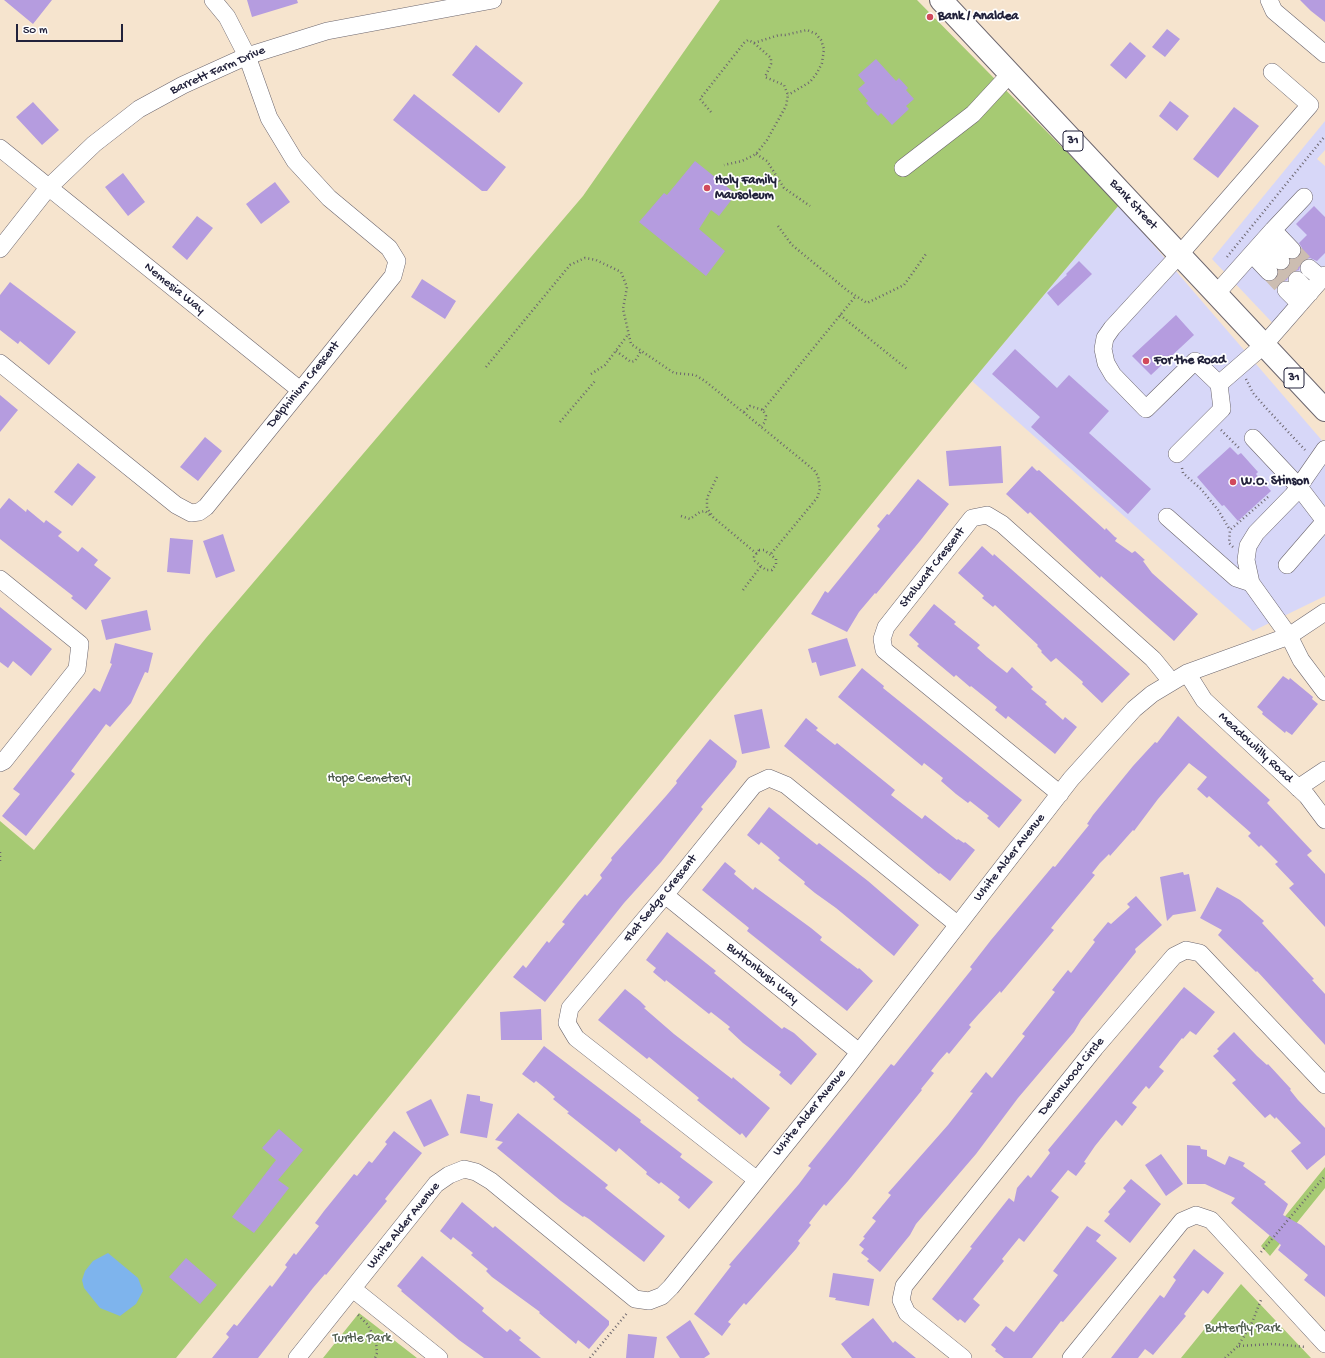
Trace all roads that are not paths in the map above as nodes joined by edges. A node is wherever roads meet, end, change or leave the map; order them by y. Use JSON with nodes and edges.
{"nodes":[{"id":1,"x":212,"y":0,"type":"edge"},
{"id":2,"x":493,"y":0,"type":"edge"},
{"id":3,"x":941,"y":0,"type":"edge"},
{"id":4,"x":1269,"y":0,"type":"edge"},
{"id":5,"x":1325,"y":54,"type":"edge"},
{"id":6,"x":247,"y":56,"type":"junction"},
{"id":7,"x":1272,"y":72,"type":"dead end"},
{"id":8,"x":1010,"y":74,"type":"junction"},
{"id":9,"x":0,"y":148,"type":"edge"},
{"id":10,"x":903,"y":168,"type":"dead end"},
{"id":11,"x":48,"y":188,"type":"junction"},
{"id":12,"x":1304,"y":198,"type":"dead end"},
{"id":13,"x":1273,"y":230,"type":"junction"},
{"id":14,"x":1257,"y":248,"type":"junction"},
{"id":15,"x":0,"y":249,"type":"edge"},
{"id":16,"x":1180,"y":254,"type":"junction"},
{"id":17,"x":1308,"y":279,"type":"edge"},
{"id":18,"x":1216,"y":294,"type":"junction"},
{"id":19,"x":1305,"y":299,"type":"junction"},
{"id":20,"x":1264,"y":345,"type":"junction"},
{"id":21,"x":0,"y":363,"type":"edge"},
{"id":22,"x":1218,"y":384,"type":"junction"},
{"id":23,"x":300,"y":390,"type":"junction"},
{"id":24,"x":1325,"y":410,"type":"edge"},
{"id":25,"x":1253,"y":438,"type":"dead end"},
{"id":26,"x":1177,"y":454,"type":"road end"},
{"id":27,"x":1321,"y":456,"type":"edge"},
{"id":28,"x":1299,"y":487,"type":"junction"},
{"id":29,"x":1167,"y":517,"type":"dead end"},
{"id":30,"x":1287,"y":565,"type":"dead end"},
{"id":31,"x":0,"y":579,"type":"edge"},
{"id":32,"x":1251,"y":583,"type":"junction"},
{"id":33,"x":1325,"y":612,"type":"edge"},
{"id":34,"x":1289,"y":636,"type":"junction"},
{"id":35,"x":1187,"y":673,"type":"junction"},
{"id":36,"x":1171,"y":681,"type":"junction"},
{"id":37,"x":1325,"y":692,"type":"edge"},
{"id":38,"x":0,"y":763,"type":"edge"},
{"id":39,"x":1325,"y":770,"type":"edge"},
{"id":40,"x":1298,"y":788,"type":"junction"},
{"id":41,"x":1060,"y":794,"type":"junction"},
{"id":42,"x":1325,"y":820,"type":"edge"},
{"id":43,"x":665,"y":895,"type":"junction"},
{"id":44,"x":958,"y":925,"type":"junction"},
{"id":45,"x":859,"y":1052,"type":"junction"},
{"id":46,"x":1325,"y":1085,"type":"edge"},
{"id":47,"x":757,"y":1180,"type":"junction"},
{"id":48,"x":353,"y":1289,"type":"junction"},
{"id":49,"x":1325,"y":1344,"type":"edge"},
{"id":50,"x":960,"y":1357,"type":"edge"},
{"id":51,"x":297,"y":1358,"type":"edge"},
{"id":52,"x":439,"y":1358,"type":"edge"},
{"id":53,"x":1071,"y":1358,"type":"edge"}],
"edges":[{"from":1,"to":6,"type":"street","name":"Delphinium Crescent"},
{"from":2,"to":6,"type":"street","name":"Barrett Farm Drive"},
{"from":3,"to":8,"type":"main road","name":"Bank Street","number":"31"},
{"from":4,"to":5,"type":"street"},
{"from":6,"to":11,"type":"street","name":"Barrett Farm Drive"},
{"from":6,"to":23,"type":"street","name":"Delphinium Crescent"},
{"from":7,"to":16,"type":"street"},
{"from":8,"to":10,"type":"street"},
{"from":8,"to":16,"type":"main road","name":"Bank Street","number":"31"},
{"from":9,"to":11,"type":"street","name":"Nemesia Way"},
{"from":11,"to":15,"type":"street","name":"Barrett Farm Drive"},
{"from":11,"to":23,"type":"street","name":"Nemesia Way"},
{"from":12,"to":13,"type":"street"},
{"from":13,"to":14,"type":"street"},
{"from":13,"to":14,"type":"street"},
{"from":14,"to":18,"type":"street"},
{"from":16,"to":18,"type":"main road","name":"Bank Street","number":"31"},
{"from":16,"to":22,"type":"street"},
{"from":17,"to":19,"type":"street"},
{"from":17,"to":19,"type":"street"},
{"from":18,"to":20,"type":"main road","name":"Bank Street","number":"31"},
{"from":19,"to":20,"type":"street"},
{"from":20,"to":22,"type":"street"},
{"from":20,"to":24,"type":"main road","name":"Bank Street","number":"31"},
{"from":21,"to":23,"type":"street","name":"Delphinium Crescent"},
{"from":22,"to":26,"type":"street"},
{"from":25,"to":28,"type":"street"},
{"from":27,"to":28,"type":"street"},
{"from":28,"to":30,"type":"street"},
{"from":28,"to":32,"type":"street"},
{"from":29,"to":32,"type":"street"},
{"from":31,"to":38,"type":"street"},
{"from":32,"to":34,"type":"street"},
{"from":33,"to":34,"type":"street","name":"White Alder Avenue"},
{"from":34,"to":35,"type":"street","name":"White Alder Avenue"},
{"from":34,"to":37,"type":"street"},
{"from":35,"to":36,"type":"street","name":"White Alder Avenue"},
{"from":35,"to":40,"type":"street","name":"Meadowlilly Road"},
{"from":36,"to":41,"type":"street","name":"White Alder Avenue"},
{"from":36,"to":41,"type":"street","name":"Stalwart Crescent"},
{"from":39,"to":40,"type":"street"},
{"from":40,"to":42,"type":"street","name":"Meadowlilly Road"},
{"from":41,"to":44,"type":"street","name":"White Alder Avenue"},
{"from":43,"to":44,"type":"street","name":"Flat Sedge Crescent"},
{"from":43,"to":45,"type":"street","name":"Buttonbush Way"},
{"from":43,"to":47,"type":"street","name":"Flat Sedge Crescent"},
{"from":44,"to":45,"type":"street","name":"White Alder Avenue"},
{"from":45,"to":47,"type":"street","name":"White Alder Avenue"},
{"from":46,"to":50,"type":"street","name":"Devonwood Circle"},
{"from":47,"to":48,"type":"street","name":"White Alder Avenue"},
{"from":48,"to":51,"type":"street","name":"White Alder Avenue"},
{"from":48,"to":52,"type":"street"},
{"from":49,"to":53,"type":"street"}]}
